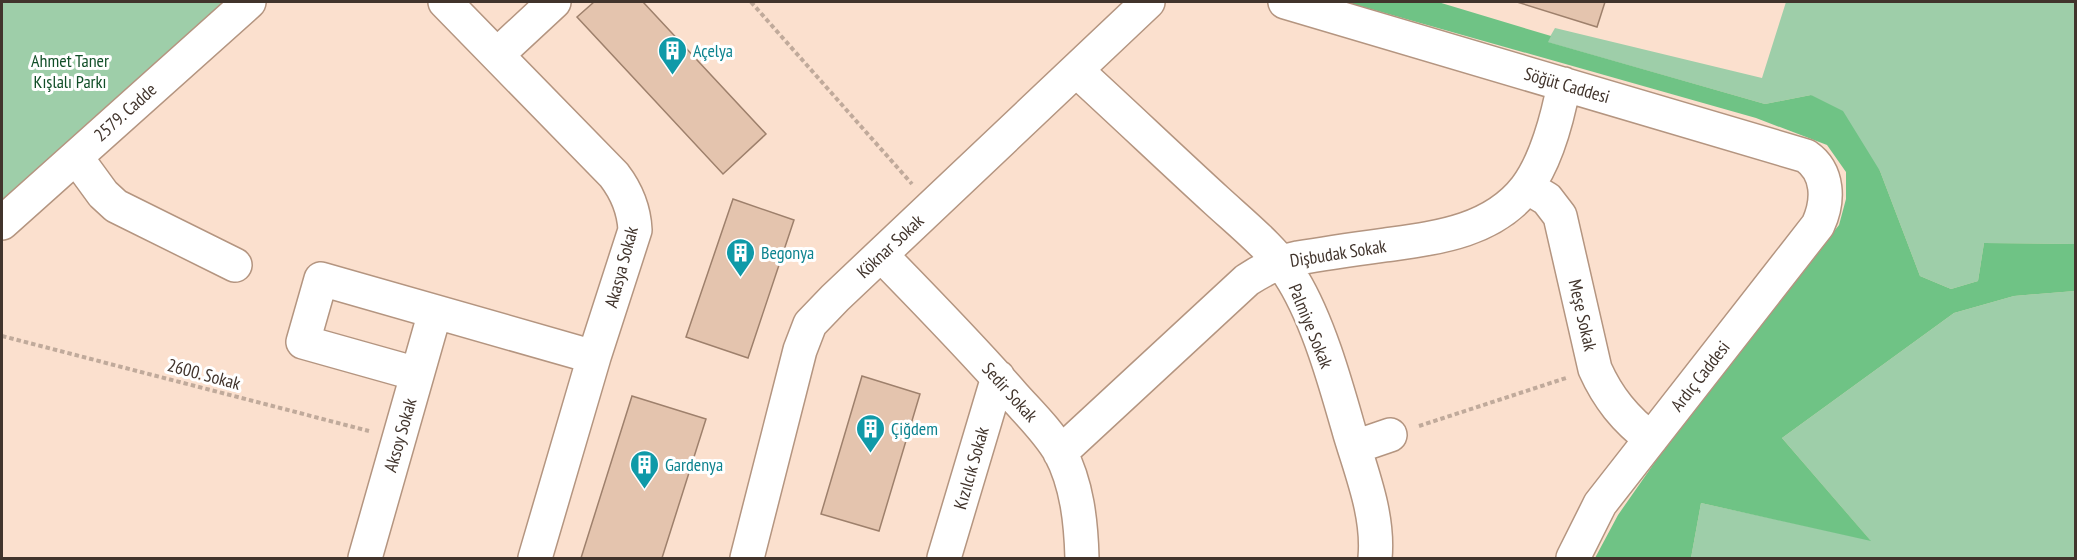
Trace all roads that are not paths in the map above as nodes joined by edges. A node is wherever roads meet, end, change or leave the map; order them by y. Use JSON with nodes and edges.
{"nodes":[{"id":1,"x":249,"y":2,"type":"edge"},
{"id":2,"x":446,"y":2,"type":"edge"},
{"id":3,"x":554,"y":2,"type":"edge"},
{"id":4,"x":1148,"y":2,"type":"edge"},
{"id":5,"x":1284,"y":2,"type":"edge"},
{"id":6,"x":498,"y":54,"type":"junction"},
{"id":7,"x":1077,"y":71,"type":"junction"},
{"id":8,"x":1564,"y":84,"type":"junction"},
{"id":9,"x":76,"y":157,"type":"junction"},
{"id":10,"x":1527,"y":187,"type":"junction"},
{"id":11,"x":1826,"y":194,"type":"joint"},
{"id":12,"x":2,"y":223,"type":"edge"},
{"id":13,"x":881,"y":255,"type":"junction"},
{"id":14,"x":1279,"y":262,"type":"junction"},
{"id":15,"x":235,"y":265,"type":"dead end"},
{"id":16,"x":435,"y":312,"type":"junction"},
{"id":17,"x":594,"y":357,"type":"junction"},
{"id":18,"x":417,"y":374,"type":"junction"},
{"id":19,"x":998,"y":377,"type":"junction"},
{"id":20,"x":1390,"y":435,"type":"road end"},
{"id":21,"x":1651,"y":439,"type":"junction"},
{"id":22,"x":1354,"y":447,"type":"junction"},
{"id":23,"x":1060,"y":453,"type":"junction"},
{"id":24,"x":365,"y":558,"type":"edge"},
{"id":25,"x":535,"y":558,"type":"edge"},
{"id":26,"x":747,"y":558,"type":"edge"},
{"id":27,"x":944,"y":558,"type":"edge"},
{"id":28,"x":1082,"y":558,"type":"edge"},
{"id":29,"x":1375,"y":558,"type":"edge"},
{"id":30,"x":1573,"y":558,"type":"edge"}],
"edges":[{"from":1,"to":9,"type":"street","name":"2579. Cadde"},
{"from":2,"to":6,"type":"street","name":"Akasya Sokak"},
{"from":3,"to":6,"type":"street"},
{"from":4,"to":7,"type":"street","name":"Köknar Sokak"},
{"from":5,"to":8,"type":"street","name":"Söğüt Caddesi"},
{"from":6,"to":17,"type":"street","name":"Akasya Sokak"},
{"from":7,"to":13,"type":"street","name":"Köknar Sokak"},
{"from":7,"to":14,"type":"street","name":"Palmiye Sokak"},
{"from":8,"to":10,"type":"street","name":"Dişbudak Sokak"},
{"from":8,"to":11,"type":"street","name":"Söğüt Caddesi"},
{"from":9,"to":12,"type":"street","name":"2579. Cadde"},
{"from":9,"to":15,"type":"street"},
{"from":10,"to":14,"type":"street","name":"Dişbudak Sokak"},
{"from":10,"to":21,"type":"street","name":"Meşe Sokak"},
{"from":11,"to":21,"type":"street","name":"Ardıç Caddesi"},
{"from":13,"to":19,"type":"street","name":"Sedir Sokak"},
{"from":13,"to":26,"type":"street","name":"Köknar Sokak"},
{"from":14,"to":22,"type":"street","name":"Palmiye Sokak"},
{"from":14,"to":23,"type":"street","name":"Dişbudak Sokak"},
{"from":16,"to":17,"type":"street"},
{"from":16,"to":18,"type":"street","name":"Aksoy Sokak"},
{"from":16,"to":18,"type":"street"},
{"from":17,"to":25,"type":"street","name":"Akasya Sokak"},
{"from":18,"to":24,"type":"street","name":"Aksoy Sokak"},
{"from":19,"to":23,"type":"street","name":"Sedir Sokak"},
{"from":19,"to":27,"type":"street","name":"Kızılcık Sokak"},
{"from":20,"to":22,"type":"street"},
{"from":21,"to":30,"type":"street","name":"Ardıç Caddesi"},
{"from":22,"to":29,"type":"street","name":"Palmiye Sokak"},
{"from":23,"to":28,"type":"street","name":"Sedir Sokak"}]}
